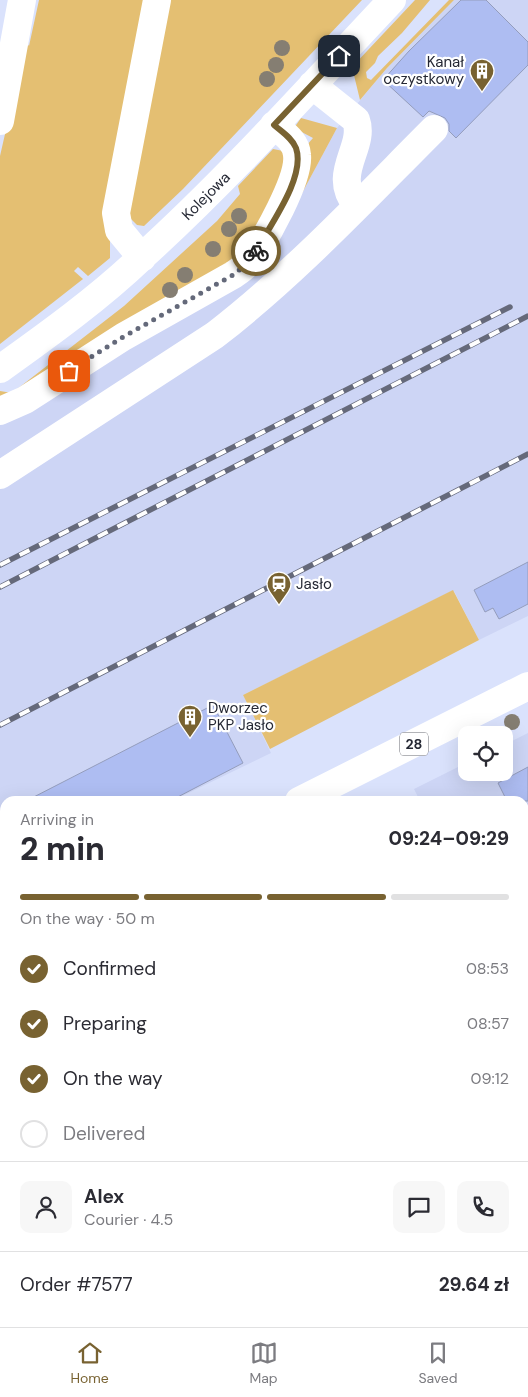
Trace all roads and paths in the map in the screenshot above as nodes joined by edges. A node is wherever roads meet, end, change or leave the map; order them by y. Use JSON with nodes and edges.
{"nodes":[{"id":1,"x":22,"y":0,"type":"edge"},
{"id":2,"x":157,"y":0,"type":"edge"},
{"id":3,"x":392,"y":0,"type":"edge"},
{"id":4,"x":312,"y":85,"type":"junction"},
{"id":5,"x":0,"y":121,"type":"edge"},
{"id":6,"x":274,"y":125,"type":"junction"},
{"id":7,"x":434,"y":129,"type":"dead end"},
{"id":8,"x":357,"y":206,"type":"junction"},
{"id":9,"x":142,"y":258,"type":"junction"},
{"id":10,"x":0,"y":369,"type":"edge"},
{"id":11,"x":0,"y":411,"type":"edge"},
{"id":12,"x":0,"y":475,"type":"edge"},
{"id":13,"x":528,"y":686,"type":"edge"},
{"id":14,"x":310,"y":796,"type":"edge"}],
"edges":[{"from":1,"to":5,"type":"street"},
{"from":2,"to":9,"type":"street"},
{"from":3,"to":4,"type":"street","name":"Kolejowa"},
{"from":4,"to":6,"type":"street","name":"Kolejowa"},
{"from":4,"to":8,"type":"street"},
{"from":6,"to":9,"type":"street","name":"Kolejowa"},
{"from":6,"to":11,"type":"street"},
{"from":7,"to":8,"type":"street"},
{"from":8,"to":12,"type":"street"},
{"from":9,"to":10,"type":"street","name":"Kolejowa"},
{"from":13,"to":14,"type":"street","number":"28"}]}
